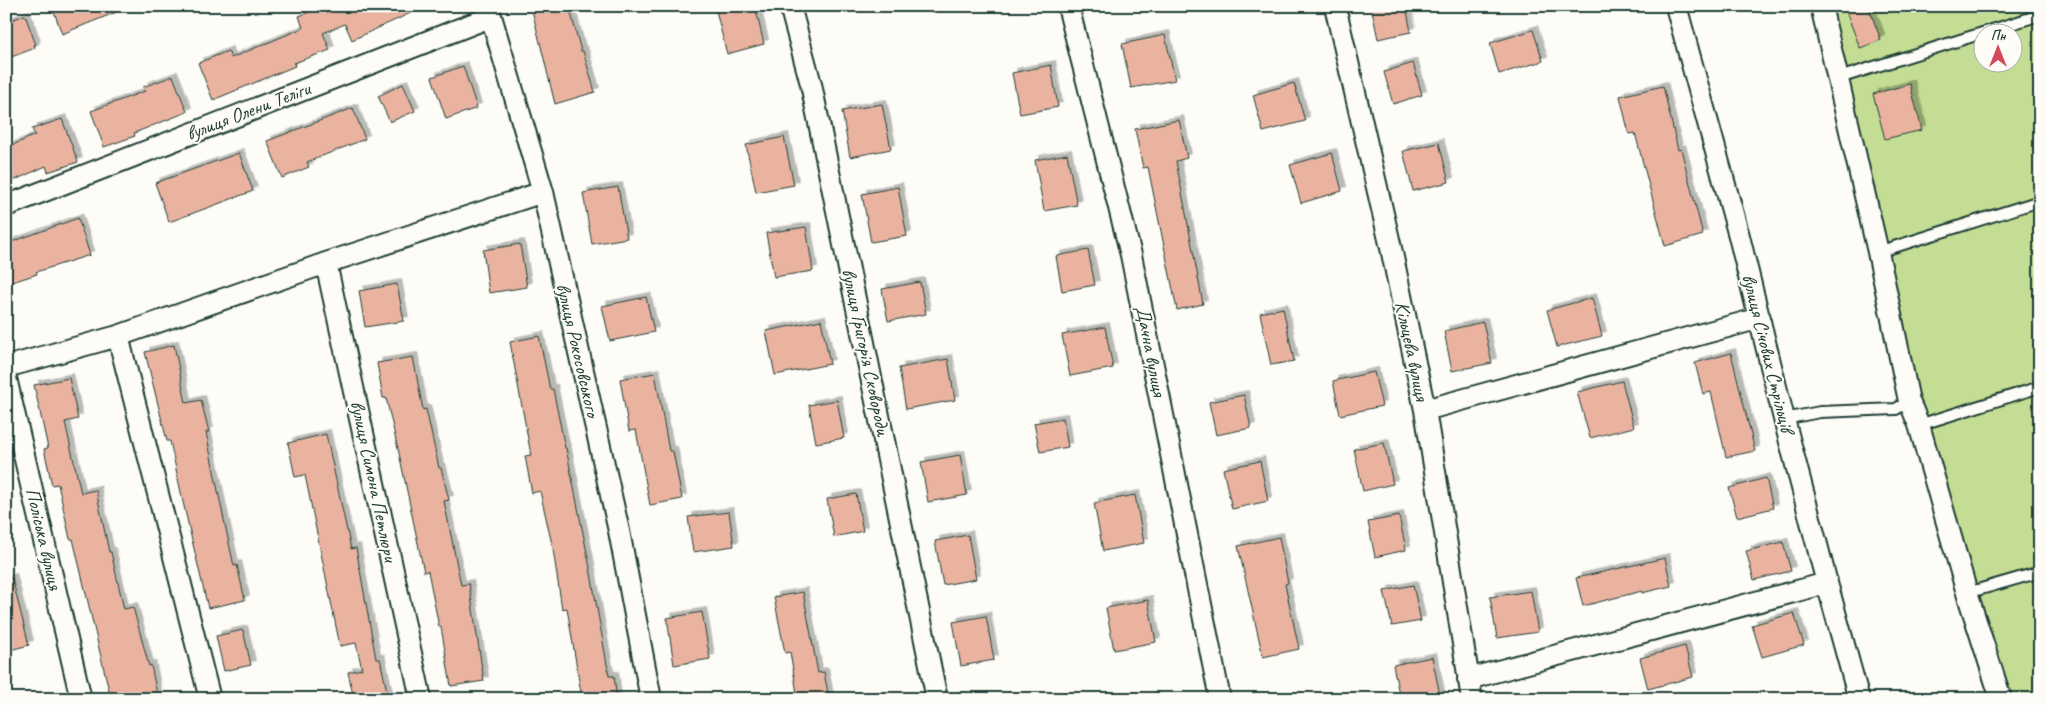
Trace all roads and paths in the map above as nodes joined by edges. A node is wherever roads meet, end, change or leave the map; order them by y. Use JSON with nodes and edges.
{"nodes":[{"id":1,"x":790,"y":6,"type":"edge"},
{"id":2,"x":1068,"y":6,"type":"edge"},
{"id":3,"x":1335,"y":6,"type":"edge"},
{"id":4,"x":1676,"y":6,"type":"edge"},
{"id":5,"x":1822,"y":6,"type":"edge"},
{"id":6,"x":489,"y":11,"type":"edge"},
{"id":7,"x":2040,"y":15,"type":"edge"},
{"id":8,"x":1839,"y":78,"type":"junction"},
{"id":9,"x":542,"y":192,"type":"junction"},
{"id":10,"x":2040,"y":201,"type":"edge"},
{"id":11,"x":6,"y":206,"type":"edge"},
{"id":12,"x":1878,"y":252,"type":"junction"},
{"id":13,"x":326,"y":263,"type":"junction"},
{"id":14,"x":1760,"y":318,"type":"junction"},
{"id":15,"x":118,"y":336,"type":"junction"},
{"id":16,"x":6,"y":367,"type":"edge"},
{"id":17,"x":6,"y":378,"type":"edge"},
{"id":18,"x":2040,"y":387,"type":"edge"},
{"id":19,"x":1909,"y":401,"type":"junction"},
{"id":20,"x":1425,"y":410,"type":"junction"},
{"id":21,"x":1784,"y":419,"type":"junction"},
{"id":22,"x":1919,"y":425,"type":"junction"},
{"id":23,"x":2040,"y":572,"type":"edge"},
{"id":24,"x":1827,"y":583,"type":"junction"},
{"id":25,"x":1967,"y":593,"type":"junction"},
{"id":26,"x":1468,"y":679,"type":"junction"},
{"id":27,"x":81,"y":699,"type":"edge"},
{"id":28,"x":210,"y":699,"type":"edge"},
{"id":29,"x":421,"y":699,"type":"edge"},
{"id":30,"x":651,"y":699,"type":"edge"},
{"id":31,"x":937,"y":699,"type":"edge"},
{"id":32,"x":1220,"y":699,"type":"edge"},
{"id":33,"x":1472,"y":699,"type":"edge"},
{"id":34,"x":1859,"y":699,"type":"edge"},
{"id":35,"x":2001,"y":699,"type":"edge"}],
"edges":[{"from":1,"to":31,"type":"street","name":"вулиця Григорія Сковороди"},
{"from":2,"to":32,"type":"street","name":"Дачна вулиця"},
{"from":3,"to":20,"type":"street","name":"Кільцева вулиця"},
{"from":4,"to":14,"type":"street","name":"вулиця Січових Стрільців"},
{"from":5,"to":8,"type":"street"},
{"from":6,"to":9,"type":"street","name":"вулиця Рокосовського"},
{"from":6,"to":11,"type":"street","name":"вулиця Олени Теліги"},
{"from":7,"to":8,"type":"lane"},
{"from":8,"to":12,"type":"street"},
{"from":9,"to":13,"type":"street"},
{"from":9,"to":30,"type":"street","name":"вулиця Рокосовського"},
{"from":10,"to":12,"type":"lane"},
{"from":12,"to":19,"type":"street"},
{"from":13,"to":15,"type":"street"},
{"from":13,"to":29,"type":"street","name":"вулиця Симона Петлюри"},
{"from":14,"to":20,"type":"street"},
{"from":14,"to":21,"type":"street","name":"вулиця Січових Стрільців"},
{"from":15,"to":16,"type":"street"},
{"from":15,"to":28,"type":"street"},
{"from":17,"to":27,"type":"street","name":"Поліська вулиця"},
{"from":18,"to":22,"type":"lane"},
{"from":19,"to":21,"type":"lane"},
{"from":19,"to":22,"type":"street"},
{"from":20,"to":26,"type":"street","name":"Кільцева вулиця"},
{"from":21,"to":24,"type":"street","name":"вулиця Січових Стрільців"},
{"from":22,"to":25,"type":"street"},
{"from":23,"to":25,"type":"lane"},
{"from":24,"to":26,"type":"street"},
{"from":24,"to":34,"type":"street","name":"вулиця Січових Стрільців"},
{"from":25,"to":35,"type":"street"},
{"from":26,"to":33,"type":"street","name":"Кільцева вулиця"}]}
